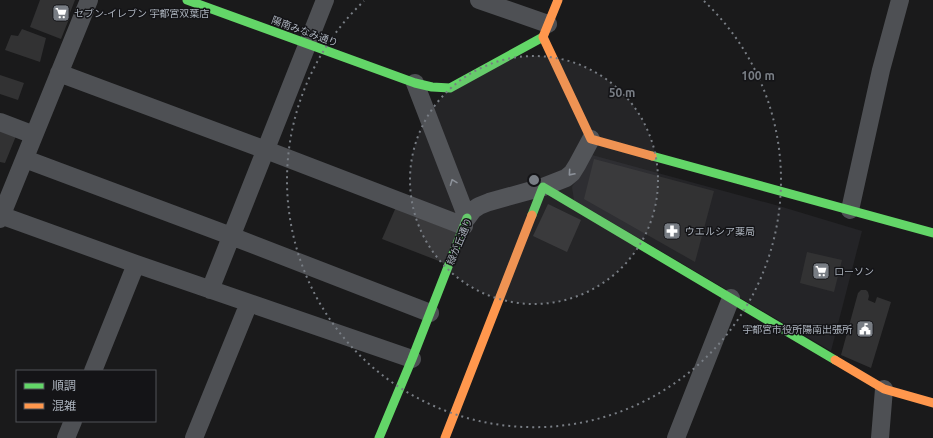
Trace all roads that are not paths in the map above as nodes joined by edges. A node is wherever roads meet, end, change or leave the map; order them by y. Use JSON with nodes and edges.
{"nodes":[{"id":1,"x":89,"y":0,"type":"edge"},
{"id":2,"x":187,"y":0,"type":"edge"},
{"id":3,"x":325,"y":0,"type":"edge"},
{"id":4,"x":479,"y":0,"type":"edge"},
{"id":5,"x":558,"y":0,"type":"edge"},
{"id":6,"x":900,"y":0,"type":"edge"},
{"id":7,"x":546,"y":30,"type":"junction"},
{"id":8,"x":308,"y":44,"type":"junction"},
{"id":9,"x":59,"y":73,"type":"junction"},
{"id":10,"x":415,"y":83,"type":"junction"},
{"id":11,"x":0,"y":122,"type":"edge"},
{"id":12,"x":34,"y":135,"type":"junction"},
{"id":13,"x":591,"y":139,"type":"junction"},
{"id":14,"x":266,"y":150,"type":"junction"},
{"id":15,"x":25,"y":159,"type":"junction"},
{"id":16,"x":543,"y":187,"type":"junction"},
{"id":17,"x":850,"y":210,"type":"junction"},
{"id":18,"x":1,"y":216,"type":"edge"},
{"id":19,"x":465,"y":222,"type":"junction"},
{"id":20,"x":933,"y":233,"type":"edge"},
{"id":21,"x":231,"y":236,"type":"junction"},
{"id":22,"x":136,"y":264,"type":"junction"},
{"id":23,"x":210,"y":290,"type":"junction"},
{"id":24,"x":731,"y":298,"type":"junction"},
{"id":25,"x":249,"y":303,"type":"junction"},
{"id":26,"x":430,"y":313,"type":"junction"},
{"id":27,"x":412,"y":359,"type":"junction"},
{"id":28,"x":93,"y":370,"type":"edge"},
{"id":29,"x":884,"y":389,"type":"junction"},
{"id":30,"x":933,"y":403,"type":"edge"},
{"id":31,"x":73,"y":422,"type":"edge"},
{"id":32,"x":66,"y":438,"type":"edge"},
{"id":33,"x":194,"y":438,"type":"edge"},
{"id":34,"x":379,"y":438,"type":"edge"},
{"id":35,"x":445,"y":438,"type":"edge"},
{"id":36,"x":676,"y":438,"type":"edge"},
{"id":37,"x":880,"y":438,"type":"edge"}],
"edges":[{"from":1,"to":9,"type":"street"},
{"from":2,"to":8,"type":"street","name":"陽南みなみ通り"},
{"from":3,"to":8,"type":"street"},
{"from":4,"to":7,"type":"street"},
{"from":5,"to":7,"type":"street"},
{"from":6,"to":17,"type":"street"},
{"from":7,"to":10,"type":"street","name":"陽南みなみ通り"},
{"from":7,"to":13,"type":"street"},
{"from":8,"to":10,"type":"street","name":"陽南みなみ通り"},
{"from":8,"to":14,"type":"street"},
{"from":9,"to":12,"type":"street"},
{"from":9,"to":14,"type":"street"},
{"from":19,"to":10,"type":"street","one_way":true},
{"from":11,"to":12,"type":"street"},
{"from":12,"to":15,"type":"street"},
{"from":13,"to":16,"type":"street","name":"緑が丘通り","one_way":true},
{"from":13,"to":17,"type":"street"},
{"from":14,"to":19,"type":"street"},
{"from":14,"to":21,"type":"street"},
{"from":15,"to":18,"type":"street"},
{"from":15,"to":21,"type":"street"},
{"from":16,"to":19,"type":"street","name":"緑が丘通り"},
{"from":16,"to":24,"type":"street"},
{"from":16,"to":35,"type":"street"},
{"from":17,"to":20,"type":"street"},
{"from":18,"to":22,"type":"street"},
{"from":19,"to":26,"type":"street","name":"緑が丘通り"},
{"from":21,"to":23,"type":"street"},
{"from":21,"to":26,"type":"street"},
{"from":22,"to":23,"type":"street"},
{"from":22,"to":28,"type":"street"},
{"from":23,"to":25,"type":"street"},
{"from":24,"to":29,"type":"street"},
{"from":24,"to":36,"type":"street"},
{"from":25,"to":27,"type":"street"},
{"from":25,"to":33,"type":"street"},
{"from":26,"to":27,"type":"street","name":"緑が丘通り"},
{"from":27,"to":34,"type":"street","name":"緑が丘通り"},
{"from":29,"to":30,"type":"street"},
{"from":29,"to":37,"type":"street"},
{"from":31,"to":32,"type":"street"}]}
